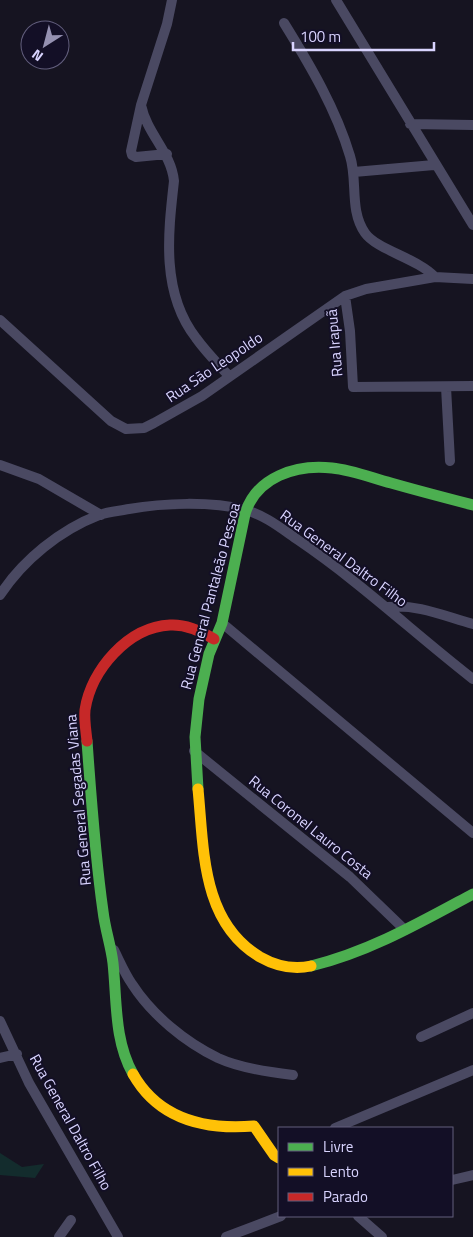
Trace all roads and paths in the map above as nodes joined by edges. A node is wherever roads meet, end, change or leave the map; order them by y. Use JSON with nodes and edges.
{"nodes":[{"id":1,"x":172,"y":0,"type":"edge"},
{"id":2,"x":336,"y":0,"type":"edge"},
{"id":3,"x":284,"y":24,"type":"dead end"},
{"id":4,"x":141,"y":105,"type":"junction"},
{"id":5,"x":410,"y":124,"type":"junction"},
{"id":6,"x":473,"y":125,"type":"edge"},
{"id":7,"x":167,"y":154,"type":"junction"},
{"id":8,"x":434,"y":165,"type":"junction"},
{"id":9,"x":354,"y":172,"type":"junction"},
{"id":10,"x":473,"y":225,"type":"edge"},
{"id":11,"x":435,"y":276,"type":"junction"},
{"id":12,"x":473,"y":279,"type":"edge"},
{"id":13,"x":344,"y":296,"type":"junction"},
{"id":14,"x":0,"y":320,"type":"edge"},
{"id":15,"x":229,"y":376,"type":"junction"},
{"id":16,"x":473,"y":386,"type":"edge"},
{"id":17,"x":446,"y":387,"type":"junction"},
{"id":18,"x":450,"y":461,"type":"dead end"},
{"id":19,"x":0,"y":465,"type":"edge"},
{"id":20,"x":473,"y":505,"type":"edge"},
{"id":21,"x":246,"y":510,"type":"junction"},
{"id":22,"x":101,"y":515,"type":"junction"},
{"id":23,"x":0,"y":595,"type":"edge"},
{"id":24,"x":388,"y":607,"type":"junction"},
{"id":25,"x":222,"y":623,"type":"junction"},
{"id":26,"x":473,"y":624,"type":"edge"},
{"id":27,"x":214,"y":639,"type":"junction"},
{"id":28,"x":473,"y":679,"type":"edge"},
{"id":29,"x":194,"y":751,"type":"junction"},
{"id":30,"x":473,"y":833,"type":"edge"},
{"id":31,"x":473,"y":894,"type":"edge"},
{"id":32,"x":405,"y":930,"type":"junction"},
{"id":33,"x":110,"y":943,"type":"junction"},
{"id":34,"x":473,"y":1013,"type":"edge"},
{"id":35,"x":0,"y":1021,"type":"edge"},
{"id":36,"x":421,"y":1037,"type":"dead end"},
{"id":37,"x":17,"y":1054,"type":"junction"},
{"id":38,"x":0,"y":1058,"type":"edge"},
{"id":39,"x":473,"y":1070,"type":"edge"},
{"id":40,"x":293,"y":1075,"type":"dead end"},
{"id":41,"x":337,"y":1127,"type":"edge"},
{"id":42,"x":278,"y":1157,"type":"edge"},
{"id":43,"x":473,"y":1175,"type":"edge"},
{"id":44,"x":453,"y":1180,"type":"edge"},
{"id":45,"x":278,"y":1217,"type":"edge"},
{"id":46,"x":359,"y":1217,"type":"edge"},
{"id":47,"x":71,"y":1220,"type":"dead end"},
{"id":48,"x":59,"y":1237,"type":"edge"},
{"id":49,"x":118,"y":1237,"type":"edge"},
{"id":50,"x":226,"y":1237,"type":"edge"},
{"id":51,"x":382,"y":1237,"type":"edge"}],
"edges":[{"from":1,"to":4,"type":"street"},
{"from":2,"to":5,"type":"street"},
{"from":3,"to":9,"type":"street"},
{"from":4,"to":7,"type":"street"},
{"from":4,"to":7,"type":"street"},
{"from":5,"to":6,"type":"street"},
{"from":5,"to":8,"type":"street"},
{"from":7,"to":15,"type":"street"},
{"from":8,"to":9,"type":"street"},
{"from":8,"to":10,"type":"street"},
{"from":9,"to":11,"type":"street"},
{"from":11,"to":12,"type":"street","name":"Rua São Leopoldo"},
{"from":11,"to":13,"type":"street","name":"Rua São Leopoldo"},
{"from":13,"to":15,"type":"street","name":"Rua São Leopoldo"},
{"from":13,"to":17,"type":"street","name":"Rua Irapuã"},
{"from":14,"to":15,"type":"street","name":"Rua São Leopoldo"},
{"from":16,"to":17,"type":"street"},
{"from":17,"to":18,"type":"street"},
{"from":19,"to":22,"type":"street"},
{"from":20,"to":21,"type":"street","name":"Rua General Pantaleão Pessoa"},
{"from":21,"to":22,"type":"street","name":"Rua General Daltro Filho"},
{"from":21,"to":24,"type":"street","name":"Rua General Daltro Filho"},
{"from":21,"to":25,"type":"street","name":"Rua General Pantaleão Pessoa"},
{"from":22,"to":23,"type":"street","name":"Rua General Daltro Filho"},
{"from":24,"to":26,"type":"street"},
{"from":24,"to":28,"type":"street","name":"Rua General Daltro Filho"},
{"from":25,"to":27,"type":"street","name":"Rua General Pantaleão Pessoa"},
{"from":25,"to":30,"type":"street"},
{"from":27,"to":29,"type":"street","name":"Rua General Pantaleão Pessoa"},
{"from":27,"to":33,"type":"street","name":"Rua General Segadas Viana"},
{"from":29,"to":32,"type":"street","name":"Rua Coronel Lauro Costa"},
{"from":29,"to":32,"type":"street","name":"Rua General Pantaleão Pessoa"},
{"from":31,"to":32,"type":"street","name":"Rua General Pantaleão Pessoa"},
{"from":33,"to":40,"type":"street","name":"Rua General Segadas Viana"},
{"from":33,"to":42,"type":"street","name":"Rua General Segadas Viana"},
{"from":34,"to":36,"type":"street"},
{"from":35,"to":37,"type":"street","name":"Rua General Daltro Filho"},
{"from":37,"to":38,"type":"street"},
{"from":37,"to":49,"type":"street","name":"Rua General Daltro Filho"},
{"from":39,"to":41,"type":"street"},
{"from":43,"to":44,"type":"street"},
{"from":45,"to":50,"type":"street"},
{"from":46,"to":51,"type":"street"},
{"from":47,"to":48,"type":"street"}]}
